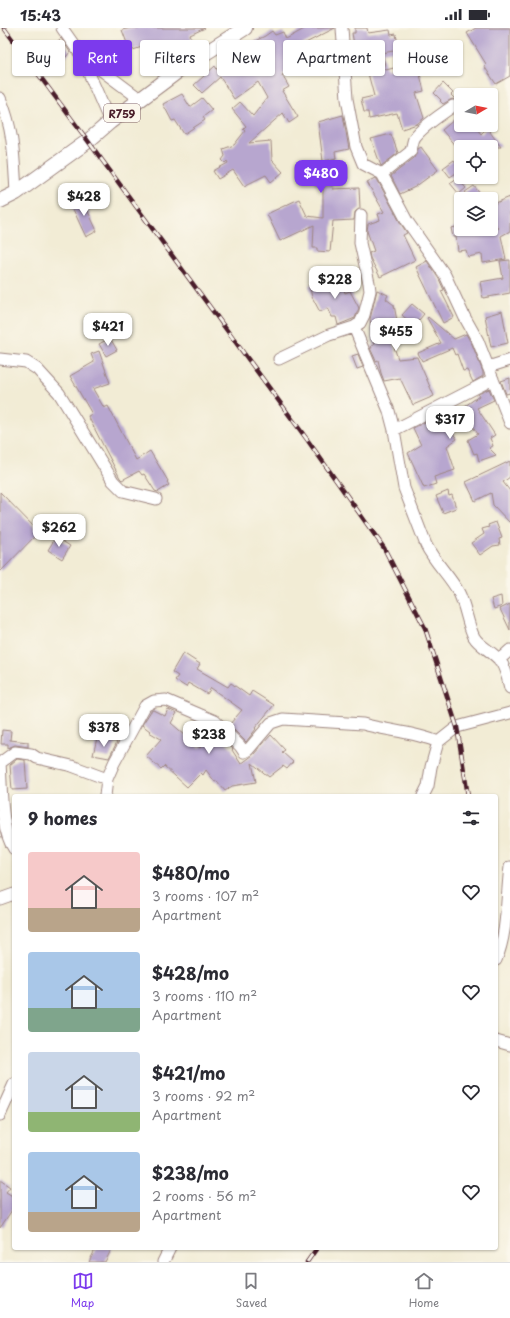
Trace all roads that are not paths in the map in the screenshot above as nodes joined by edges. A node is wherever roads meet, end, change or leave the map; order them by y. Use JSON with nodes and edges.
{"nodes":[{"id":1,"x":62,"y":28,"type":"edge"},
{"id":2,"x":245,"y":28,"type":"edge"},
{"id":3,"x":342,"y":28,"type":"edge"},
{"id":4,"x":73,"y":44,"type":"edge"},
{"id":5,"x":90,"y":76,"type":"edge"},
{"id":6,"x":109,"y":76,"type":"edge"},
{"id":7,"x":0,"y":98,"type":"edge"},
{"id":8,"x":140,"y":100,"type":"junction"},
{"id":9,"x":453,"y":106,"type":"dead end"},
{"id":10,"x":110,"y":122,"type":"junction"},
{"id":11,"x":382,"y":174,"type":"junction"},
{"id":12,"x":16,"y":193,"type":"junction"},
{"id":13,"x":0,"y":201,"type":"edge"},
{"id":14,"x":361,"y":215,"type":"dead end"},
{"id":15,"x":354,"y":327,"type":"junction"},
{"id":16,"x":279,"y":358,"type":"dead end"},
{"id":17,"x":0,"y":359,"type":"edge"},
{"id":18,"x":510,"y":360,"type":"edge"},
{"id":19,"x":488,"y":367,"type":"junction"},
{"id":20,"x":493,"y":379,"type":"junction"},
{"id":21,"x":510,"y":423,"type":"edge"},
{"id":22,"x":394,"y":430,"type":"junction"},
{"id":23,"x":156,"y":499,"type":"dead end"},
{"id":24,"x":510,"y":650,"type":"edge"},
{"id":25,"x":499,"y":660,"type":"junction"},
{"id":26,"x":510,"y":688,"type":"edge"},
{"id":27,"x":510,"y":713,"type":"edge"},
{"id":28,"x":438,"y":742,"type":"junction"},
{"id":29,"x":0,"y":763,"type":"edge"},
{"id":30,"x":108,"y":779,"type":"junction"},
{"id":31,"x":105,"y":794,"type":"edge"},
{"id":32,"x":424,"y":794,"type":"edge"},
{"id":33,"x":12,"y":846,"type":"edge"},
{"id":34,"x":510,"y":867,"type":"edge"},
{"id":35,"x":12,"y":895,"type":"edge"},
{"id":36,"x":0,"y":899,"type":"edge"},
{"id":37,"x":498,"y":955,"type":"edge"},
{"id":38,"x":498,"y":1042,"type":"edge"},
{"id":39,"x":510,"y":1045,"type":"edge"},
{"id":40,"x":12,"y":1088,"type":"edge"},
{"id":41,"x":0,"y":1115,"type":"edge"},
{"id":42,"x":169,"y":1250,"type":"edge"},
{"id":43,"x":163,"y":1262,"type":"edge"}],
"edges":[{"from":1,"to":4,"type":"street"},
{"from":2,"to":8,"type":"main road","number":"R759"},
{"from":3,"to":11,"type":"street"},
{"from":5,"to":10,"type":"street"},
{"from":6,"to":8,"type":"street"},
{"from":7,"to":12,"type":"street"},
{"from":8,"to":10,"type":"main road","number":"R759"},
{"from":9,"to":11,"type":"street"},
{"from":10,"to":12,"type":"main road","number":"R759"},
{"from":11,"to":19,"type":"street"},
{"from":12,"to":13,"type":"main road","number":"R759"},
{"from":14,"to":15,"type":"street"},
{"from":15,"to":16,"type":"street"},
{"from":15,"to":22,"type":"street"},
{"from":17,"to":23,"type":"street"},
{"from":18,"to":19,"type":"street"},
{"from":19,"to":20,"type":"street"},
{"from":20,"to":21,"type":"street"},
{"from":20,"to":22,"type":"street"},
{"from":22,"to":25,"type":"street"},
{"from":24,"to":25,"type":"street"},
{"from":25,"to":26,"type":"street"},
{"from":27,"to":28,"type":"street"},
{"from":28,"to":30,"type":"street"},
{"from":28,"to":32,"type":"street"},
{"from":29,"to":30,"type":"street"},
{"from":29,"to":33,"type":"street"},
{"from":30,"to":31,"type":"street"},
{"from":34,"to":37,"type":"street"},
{"from":35,"to":36,"type":"street"},
{"from":38,"to":39,"type":"street"},
{"from":40,"to":41,"type":"street"},
{"from":42,"to":43,"type":"street"}]}
